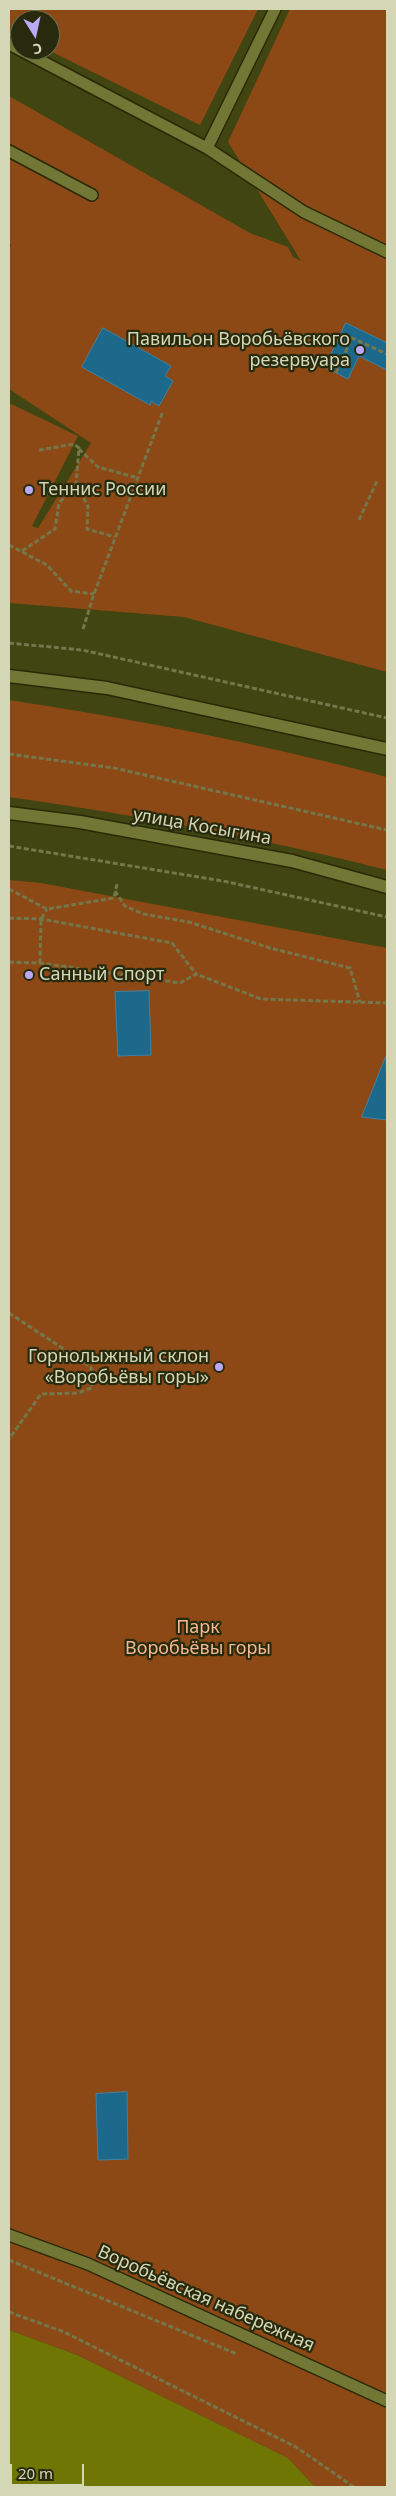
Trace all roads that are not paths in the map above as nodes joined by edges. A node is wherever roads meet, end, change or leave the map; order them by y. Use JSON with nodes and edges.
{"nodes":[{"id":1,"x":275,"y":9,"type":"edge"},
{"id":2,"x":9,"y":44,"type":"edge"},
{"id":3,"x":208,"y":148,"type":"junction"},
{"id":4,"x":9,"y":151,"type":"edge"},
{"id":5,"x":92,"y":195,"type":"dead end"},
{"id":6,"x":387,"y":252,"type":"edge"},
{"id":7,"x":9,"y":676,"type":"edge"},
{"id":8,"x":387,"y":749,"type":"edge"},
{"id":9,"x":9,"y":813,"type":"edge"},
{"id":10,"x":387,"y":887,"type":"edge"},
{"id":11,"x":9,"y":2235,"type":"edge"},
{"id":12,"x":387,"y":2401,"type":"edge"}],
"edges":[{"from":1,"to":3,"type":"lane"},
{"from":2,"to":3,"type":"lane"},
{"from":3,"to":6,"type":"lane"},
{"from":4,"to":5,"type":"lane"},
{"from":7,"to":8,"type":"main road"},
{"from":9,"to":10,"type":"main road","name":"улица Косыгина"},
{"from":11,"to":12,"type":"lane","name":"Воробьёвская набережная"}]}
